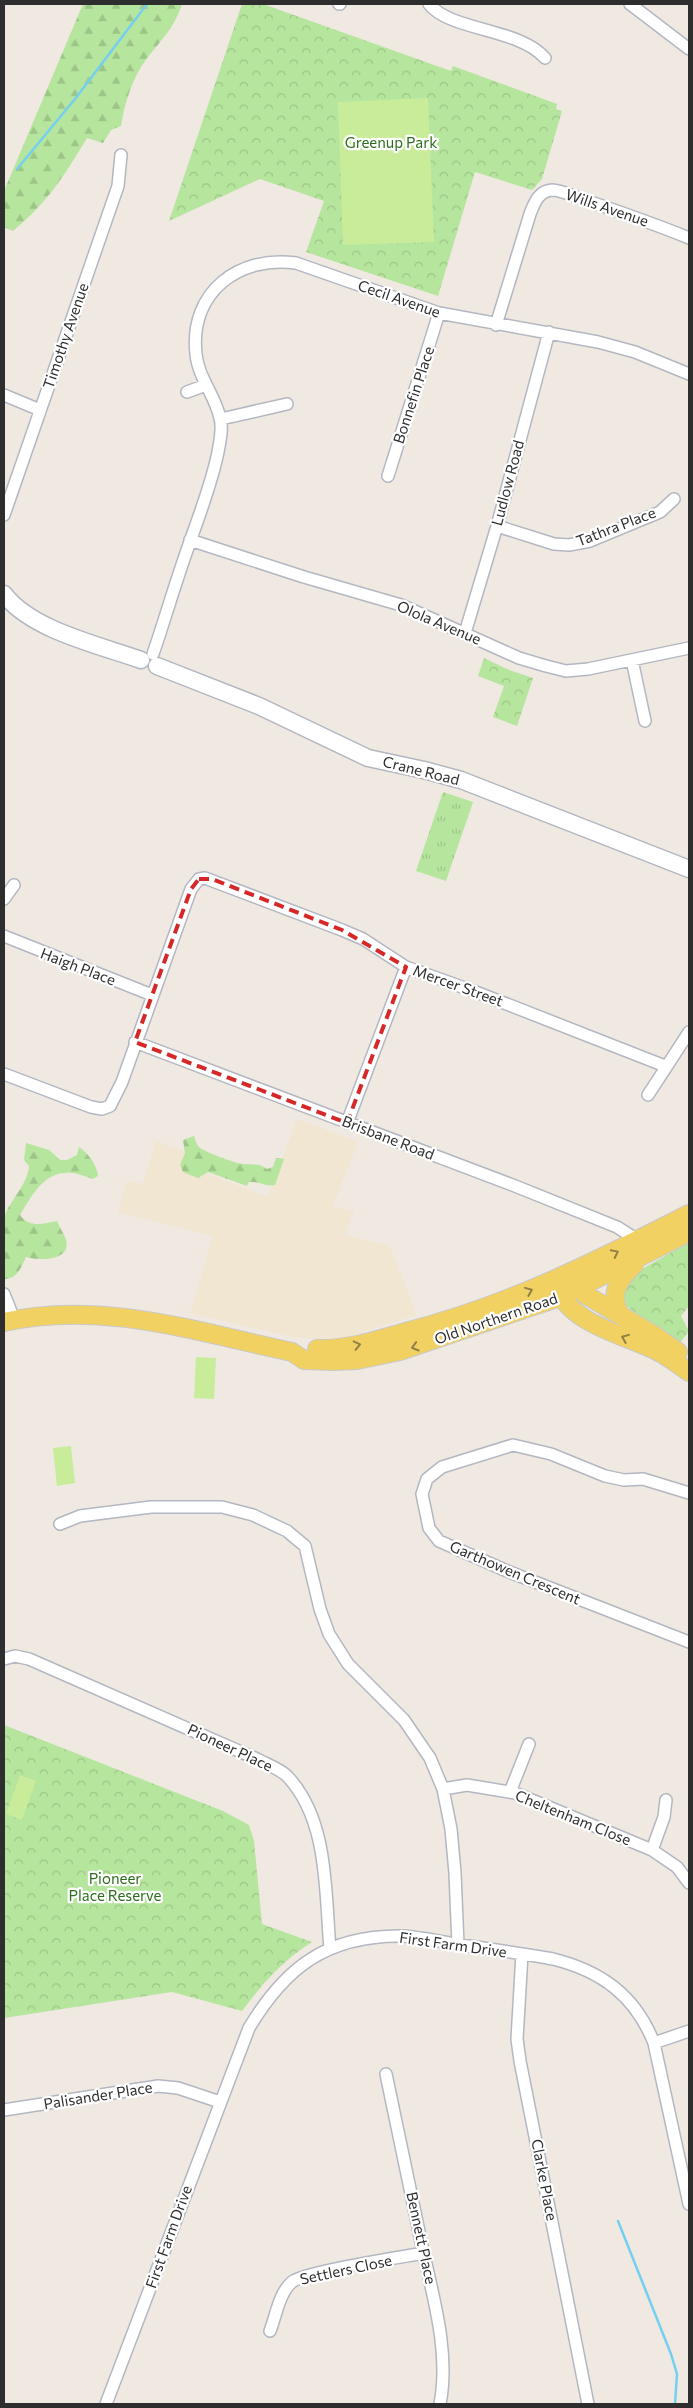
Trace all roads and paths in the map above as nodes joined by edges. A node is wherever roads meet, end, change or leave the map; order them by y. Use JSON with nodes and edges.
{"nodes":[{"id":1,"x":430,"y":4,"type":"edge"},
{"id":2,"x":630,"y":4,"type":"edge"},
{"id":3,"x":689,"y":49,"type":"edge"},
{"id":4,"x":545,"y":58,"type":"dead end"},
{"id":5,"x":121,"y":155,"type":"dead end"},
{"id":6,"x":689,"y":238,"type":"edge"},
{"id":7,"x":439,"y":314,"type":"junction"},
{"id":8,"x":496,"y":325,"type":"junction"},
{"id":9,"x":549,"y":332,"type":"junction"},
{"id":10,"x":689,"y":374,"type":"edge"},
{"id":11,"x":206,"y":385,"type":"junction"},
{"id":12,"x":187,"y":392,"type":"dead end"},
{"id":13,"x":4,"y":394,"type":"edge"},
{"id":14,"x":287,"y":404,"type":"dead end"},
{"id":15,"x":40,"y":410,"type":"junction"},
{"id":16,"x":221,"y":419,"type":"junction"},
{"id":17,"x":388,"y":476,"type":"dead end"},
{"id":18,"x":674,"y":499,"type":"dead end"},
{"id":19,"x":4,"y":515,"type":"edge"},
{"id":20,"x":497,"y":526,"type":"junction"},
{"id":21,"x":190,"y":540,"type":"junction"},
{"id":22,"x":4,"y":594,"type":"edge"},
{"id":23,"x":465,"y":634,"type":"junction"},
{"id":24,"x":689,"y":648,"type":"edge"},
{"id":25,"x":150,"y":660,"type":"junction"},
{"id":26,"x":632,"y":660,"type":"junction"},
{"id":27,"x":645,"y":722,"type":"dead end"},
{"id":28,"x":689,"y":869,"type":"edge"},
{"id":29,"x":14,"y":885,"type":"dead end"},
{"id":30,"x":4,"y":899,"type":"edge"},
{"id":31,"x":4,"y":936,"type":"edge"},
{"id":32,"x":406,"y":967,"type":"junction"},
{"id":33,"x":152,"y":995,"type":"junction"},
{"id":34,"x":689,"y":1032,"type":"edge"},
{"id":35,"x":134,"y":1042,"type":"junction"},
{"id":36,"x":665,"y":1066,"type":"junction"},
{"id":37,"x":4,"y":1074,"type":"edge"},
{"id":38,"x":648,"y":1095,"type":"dead end"},
{"id":39,"x":347,"y":1123,"type":"junction"},
{"id":40,"x":689,"y":1214,"type":"edge"},
{"id":41,"x":689,"y":1232,"type":"edge"},
{"id":42,"x":644,"y":1246,"type":"junction"},
{"id":43,"x":574,"y":1281,"type":"junction"},
{"id":44,"x":557,"y":1289,"type":"junction"},
{"id":45,"x":4,"y":1294,"type":"edge"},
{"id":46,"x":620,"y":1315,"type":"junction"},
{"id":47,"x":9,"y":1321,"type":"edge"},
{"id":48,"x":689,"y":1360,"type":"edge"},
{"id":49,"x":689,"y":1372,"type":"edge"},
{"id":50,"x":689,"y":1493,"type":"edge"},
{"id":51,"x":60,"y":1524,"type":"dead end"},
{"id":52,"x":689,"y":1642,"type":"edge"},
{"id":53,"x":4,"y":1658,"type":"edge"},
{"id":54,"x":529,"y":1744,"type":"dead end"},
{"id":55,"x":443,"y":1789,"type":"junction"},
{"id":56,"x":510,"y":1792,"type":"junction"},
{"id":57,"x":666,"y":1800,"type":"dead end"},
{"id":58,"x":652,"y":1850,"type":"junction"},
{"id":59,"x":689,"y":1883,"type":"edge"},
{"id":60,"x":458,"y":1944,"type":"junction"},
{"id":61,"x":330,"y":1949,"type":"junction"},
{"id":62,"x":522,"y":1954,"type":"junction"},
{"id":63,"x":689,"y":2031,"type":"edge"},
{"id":64,"x":654,"y":2042,"type":"junction"},
{"id":65,"x":386,"y":2074,"type":"dead end"},
{"id":66,"x":220,"y":2102,"type":"junction"},
{"id":67,"x":4,"y":2110,"type":"edge"},
{"id":68,"x":689,"y":2204,"type":"edge"},
{"id":69,"x":424,"y":2253,"type":"junction"},
{"id":70,"x":270,"y":2331,"type":"dead end"},
{"id":71,"x":106,"y":2404,"type":"edge"},
{"id":72,"x":440,"y":2404,"type":"edge"},
{"id":73,"x":588,"y":2404,"type":"edge"}],
"edges":[{"from":1,"to":4,"type":"street"},
{"from":2,"to":3,"type":"street"},
{"from":5,"to":15,"type":"street","name":"Timothy Avenue"},
{"from":6,"to":8,"type":"street","name":"Wills Avenue"},
{"from":7,"to":8,"type":"street","name":"Cecil Avenue"},
{"from":7,"to":11,"type":"street","name":"Cecil Avenue"},
{"from":7,"to":17,"type":"street","name":"Bonnefin Place"},
{"from":8,"to":9,"type":"street","name":"Cecil Avenue"},
{"from":9,"to":10,"type":"street","name":"Cecil Avenue"},
{"from":9,"to":20,"type":"street","name":"Ludlow Road"},
{"from":11,"to":12,"type":"street"},
{"from":11,"to":16,"type":"street","name":"Cecil Avenue"},
{"from":13,"to":15,"type":"street"},
{"from":14,"to":16,"type":"street"},
{"from":15,"to":19,"type":"street","name":"Timothy Avenue"},
{"from":16,"to":21,"type":"street","name":"Cecil Avenue"},
{"from":18,"to":20,"type":"street","name":"Tathra Place"},
{"from":20,"to":23,"type":"street","name":"Ludlow Road"},
{"from":21,"to":23,"type":"street","name":"Olola Avenue"},
{"from":21,"to":25,"type":"street","name":"Cecil Avenue"},
{"from":22,"to":25,"type":"street","name":"Crane Road"},
{"from":23,"to":26,"type":"street","name":"Olola Avenue"},
{"from":24,"to":26,"type":"street","name":"Olola Avenue"},
{"from":25,"to":28,"type":"street","name":"Crane Road"},
{"from":26,"to":27,"type":"street"},
{"from":29,"to":30,"type":"street"},
{"from":31,"to":33,"type":"street","name":"Haigh Place"},
{"from":32,"to":33,"type":"street"},
{"from":32,"to":36,"type":"street","name":"Mercer Street"},
{"from":32,"to":39,"type":"street","name":"Mercer Street"},
{"from":33,"to":35,"type":"street"},
{"from":34,"to":36,"type":"street"},
{"from":35,"to":37,"type":"street"},
{"from":35,"to":39,"type":"street","name":"Brisbane Road"},
{"from":36,"to":38,"type":"street"},
{"from":39,"to":42,"type":"street","name":"Brisbane Road"},
{"from":40,"to":42,"type":"main road","name":"Old Northern Road"},
{"from":41,"to":42,"type":"main road","name":"Old Northern Road"},
{"from":42,"to":43,"type":"main road","name":"Old Northern Road"},
{"from":42,"to":46,"type":"main road"},
{"from":43,"to":44,"type":"main road","name":"Old Northern Road"},
{"from":43,"to":46,"type":"main road"},
{"from":44,"to":47,"type":"main road","name":"Old Northern Road"},
{"from":49,"to":44,"type":"main road","one_way":true},
{"from":45,"to":47,"type":"street"},
{"from":46,"to":48,"type":"main road"},
{"from":50,"to":52,"type":"street","name":"Garthowen Crescent"},
{"from":51,"to":55,"type":"street"},
{"from":53,"to":61,"type":"street","name":"Pioneer Place"},
{"from":54,"to":56,"type":"street"},
{"from":55,"to":56,"type":"street","name":"Cheltenham Close"},
{"from":55,"to":60,"type":"street"},
{"from":56,"to":58,"type":"street","name":"Cheltenham Close"},
{"from":57,"to":58,"type":"street"},
{"from":58,"to":59,"type":"street","name":"Cheltenham Close"},
{"from":60,"to":61,"type":"street","name":"First Farm Drive"},
{"from":60,"to":62,"type":"street","name":"First Farm Drive"},
{"from":61,"to":66,"type":"street","name":"First Farm Drive"},
{"from":62,"to":64,"type":"street","name":"First Farm Drive"},
{"from":62,"to":73,"type":"street","name":"Clarke Place"},
{"from":63,"to":64,"type":"street"},
{"from":64,"to":68,"type":"street","name":"First Farm Drive"},
{"from":65,"to":69,"type":"street","name":"Bennett Place"},
{"from":66,"to":67,"type":"street","name":"Palisander Place"},
{"from":66,"to":71,"type":"street","name":"First Farm Drive"},
{"from":69,"to":70,"type":"street","name":"Settlers Close"},
{"from":69,"to":72,"type":"street","name":"Bennett Place"}]}
